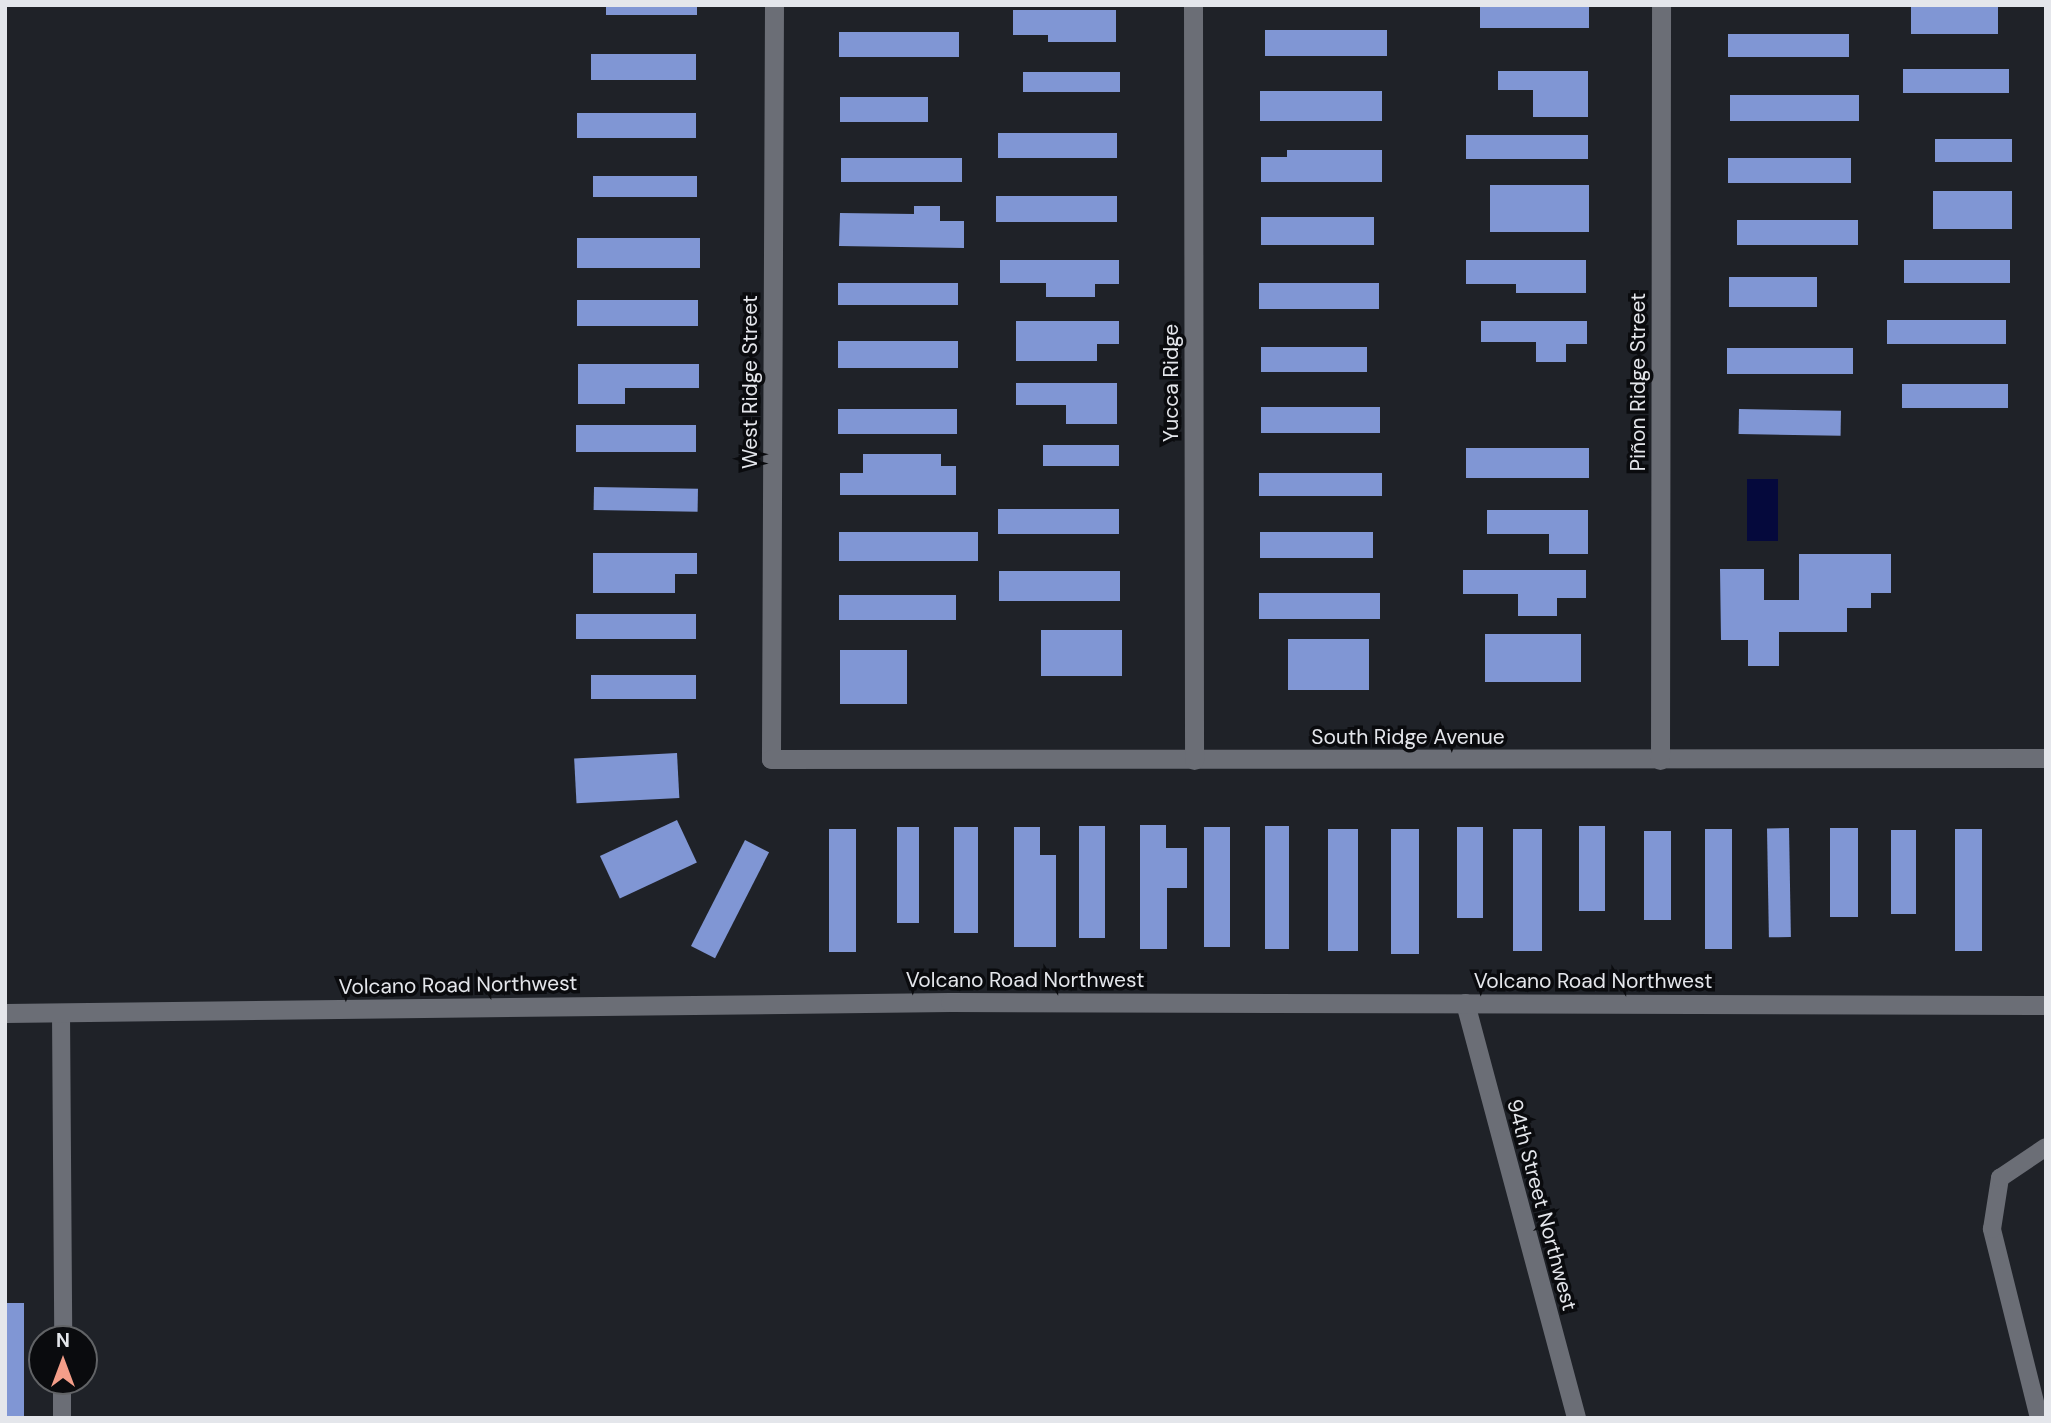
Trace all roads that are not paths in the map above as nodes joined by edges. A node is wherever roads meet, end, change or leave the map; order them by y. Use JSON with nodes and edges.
{"nodes":[{"id":1,"x":774,"y":5,"type":"edge"},
{"id":2,"x":1193,"y":5,"type":"edge"},
{"id":3,"x":1661,"y":5,"type":"edge"},
{"id":4,"x":2046,"y":758,"type":"edge"},
{"id":5,"x":771,"y":759,"type":"joint"},
{"id":6,"x":1194,"y":760,"type":"junction"},
{"id":7,"x":1660,"y":760,"type":"junction"},
{"id":8,"x":1465,"y":1003,"type":"junction"},
{"id":9,"x":2046,"y":1005,"type":"edge"},
{"id":10,"x":5,"y":1013,"type":"edge"},
{"id":11,"x":61,"y":1013,"type":"junction"},
{"id":12,"x":2046,"y":1147,"type":"edge"},
{"id":13,"x":63,"y":1325,"type":"edge"},
{"id":14,"x":62,"y":1395,"type":"edge"},
{"id":15,"x":62,"y":1418,"type":"edge"},
{"id":16,"x":1576,"y":1418,"type":"edge"},
{"id":17,"x":2039,"y":1418,"type":"edge"}],
"edges":[{"from":1,"to":5,"type":"street","name":"West Ridge Street"},
{"from":2,"to":6,"type":"street","name":"Yucca Ridge"},
{"from":3,"to":7,"type":"street","name":"Piñon Ridge Street"},
{"from":4,"to":7,"type":"street","name":"South Ridge Avenue"},
{"from":5,"to":6,"type":"street","name":"South Ridge Avenue"},
{"from":6,"to":7,"type":"street","name":"South Ridge Avenue"},
{"from":8,"to":9,"type":"street","name":"Volcano Road Northwest"},
{"from":8,"to":11,"type":"street","name":"Volcano Road Northwest"},
{"from":8,"to":16,"type":"street","name":"94th Street Northwest"},
{"from":10,"to":11,"type":"street","name":"Volcano Road Northwest"},
{"from":11,"to":13,"type":"lane"},
{"from":12,"to":17,"type":"lane"},
{"from":14,"to":15,"type":"lane"}]}
